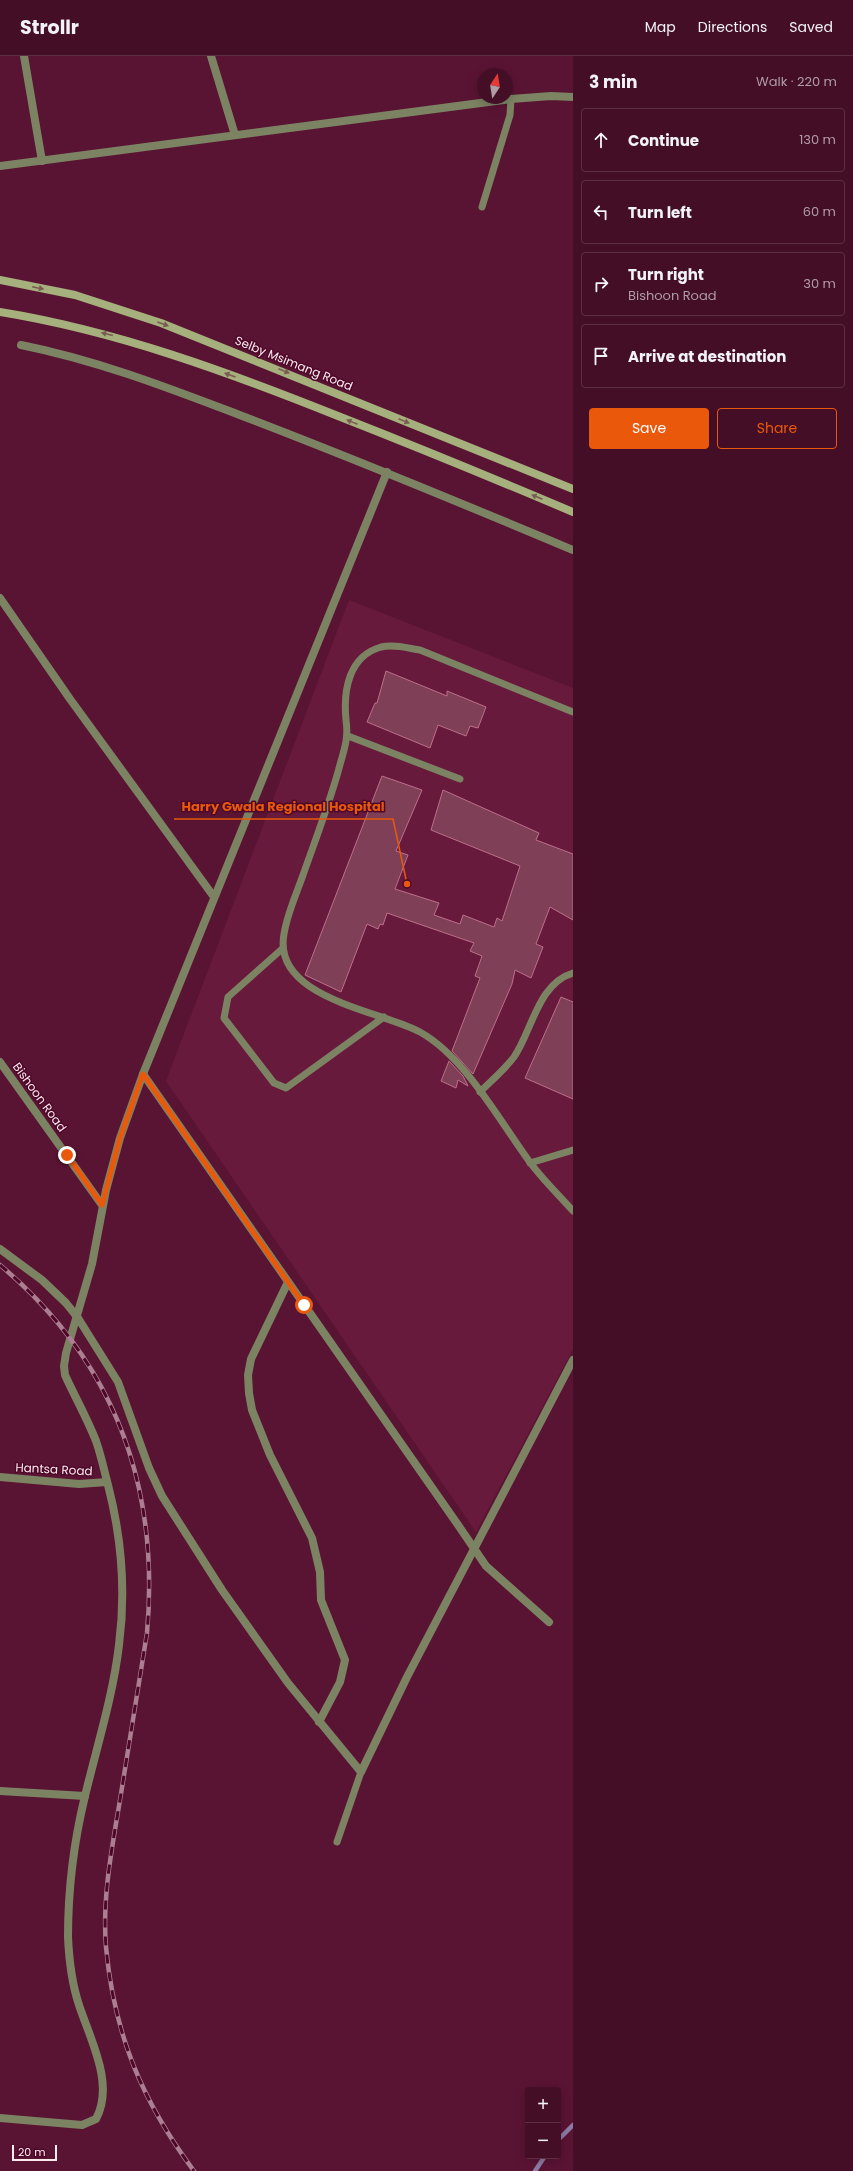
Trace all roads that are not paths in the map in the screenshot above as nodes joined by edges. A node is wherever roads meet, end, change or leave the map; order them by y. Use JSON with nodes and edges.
{"nodes":[{"id":1,"x":24,"y":56,"type":"edge"},
{"id":2,"x":212,"y":56,"type":"edge"},
{"id":3,"x":573,"y":97,"type":"edge"},
{"id":4,"x":513,"y":99,"type":"edge"},
{"id":5,"x":477,"y":103,"type":"edge"},
{"id":6,"x":511,"y":104,"type":"edge"},
{"id":7,"x":234,"y":135,"type":"junction"},
{"id":8,"x":42,"y":161,"type":"junction"},
{"id":9,"x":0,"y":166,"type":"edge"},
{"id":10,"x":482,"y":207,"type":"dead end"},
{"id":11,"x":0,"y":280,"type":"edge"},
{"id":12,"x":0,"y":312,"type":"edge"},
{"id":13,"x":21,"y":346,"type":"dead end"},
{"id":14,"x":387,"y":472,"type":"junction"},
{"id":15,"x":573,"y":489,"type":"edge"},
{"id":16,"x":573,"y":512,"type":"edge"},
{"id":17,"x":573,"y":550,"type":"edge"},
{"id":18,"x":0,"y":598,"type":"edge"},
{"id":19,"x":573,"y":712,"type":"edge"},
{"id":20,"x":348,"y":736,"type":"junction"},
{"id":21,"x":460,"y":779,"type":"dead end"},
{"id":22,"x":214,"y":897,"type":"junction"},
{"id":23,"x":282,"y":949,"type":"junction"},
{"id":24,"x":573,"y":973,"type":"edge"},
{"id":25,"x":384,"y":1017,"type":"junction"},
{"id":26,"x":0,"y":1062,"type":"edge"},
{"id":27,"x":143,"y":1074,"type":"junction"},
{"id":28,"x":480,"y":1092,"type":"junction"},
{"id":29,"x":573,"y":1150,"type":"edge"},
{"id":30,"x":530,"y":1163,"type":"junction"},
{"id":31,"x":102,"y":1205,"type":"junction"},
{"id":32,"x":573,"y":1211,"type":"edge"},
{"id":33,"x":0,"y":1249,"type":"edge"},
{"id":34,"x":288,"y":1282,"type":"junction"},
{"id":35,"x":78,"y":1318,"type":"junction"},
{"id":36,"x":573,"y":1360,"type":"edge"},
{"id":37,"x":0,"y":1477,"type":"edge"},
{"id":38,"x":107,"y":1482,"type":"junction"},
{"id":39,"x":473,"y":1550,"type":"junction"},
{"id":40,"x":549,"y":1622,"type":"dead end"},
{"id":41,"x":319,"y":1722,"type":"junction"},
{"id":42,"x":361,"y":1772,"type":"junction"},
{"id":43,"x":0,"y":1791,"type":"edge"},
{"id":44,"x":85,"y":1796,"type":"junction"},
{"id":45,"x":337,"y":1842,"type":"dead end"},
{"id":46,"x":0,"y":2118,"type":"edge"}],
"edges":[{"from":1,"to":8,"type":"street"},
{"from":2,"to":7,"type":"street"},
{"from":3,"to":4,"type":"street"},
{"from":5,"to":7,"type":"street"},
{"from":6,"to":10,"type":"lane"},
{"from":7,"to":8,"type":"street"},
{"from":8,"to":9,"type":"street"},
{"from":11,"to":15,"type":"main road","name":"Selby Msimang Road","one_way":true},
{"from":16,"to":12,"type":"main road","one_way":true},
{"from":13,"to":14,"type":"street"},
{"from":14,"to":17,"type":"street"},
{"from":14,"to":22,"type":"street"},
{"from":18,"to":22,"type":"street"},
{"from":19,"to":20,"type":"lane"},
{"from":20,"to":21,"type":"lane"},
{"from":20,"to":23,"type":"lane"},
{"from":22,"to":27,"type":"street"},
{"from":23,"to":25,"type":"lane"},
{"from":23,"to":25,"type":"lane"},
{"from":24,"to":28,"type":"lane"},
{"from":25,"to":28,"type":"lane"},
{"from":26,"to":31,"type":"street","name":"Bishoon Road"},
{"from":27,"to":31,"type":"street"},
{"from":27,"to":34,"type":"street"},
{"from":28,"to":30,"type":"lane"},
{"from":29,"to":30,"type":"lane"},
{"from":30,"to":32,"type":"lane"},
{"from":31,"to":35,"type":"street"},
{"from":33,"to":35,"type":"street"},
{"from":34,"to":39,"type":"street"},
{"from":34,"to":41,"type":"street"},
{"from":35,"to":38,"type":"street"},
{"from":35,"to":41,"type":"street"},
{"from":36,"to":39,"type":"street"},
{"from":37,"to":38,"type":"street","name":"Hantsa Road"},
{"from":38,"to":44,"type":"street"},
{"from":39,"to":40,"type":"street"},
{"from":39,"to":42,"type":"street"},
{"from":41,"to":42,"type":"street"},
{"from":42,"to":45,"type":"lane"},
{"from":43,"to":44,"type":"street"},
{"from":44,"to":46,"type":"street"}]}
